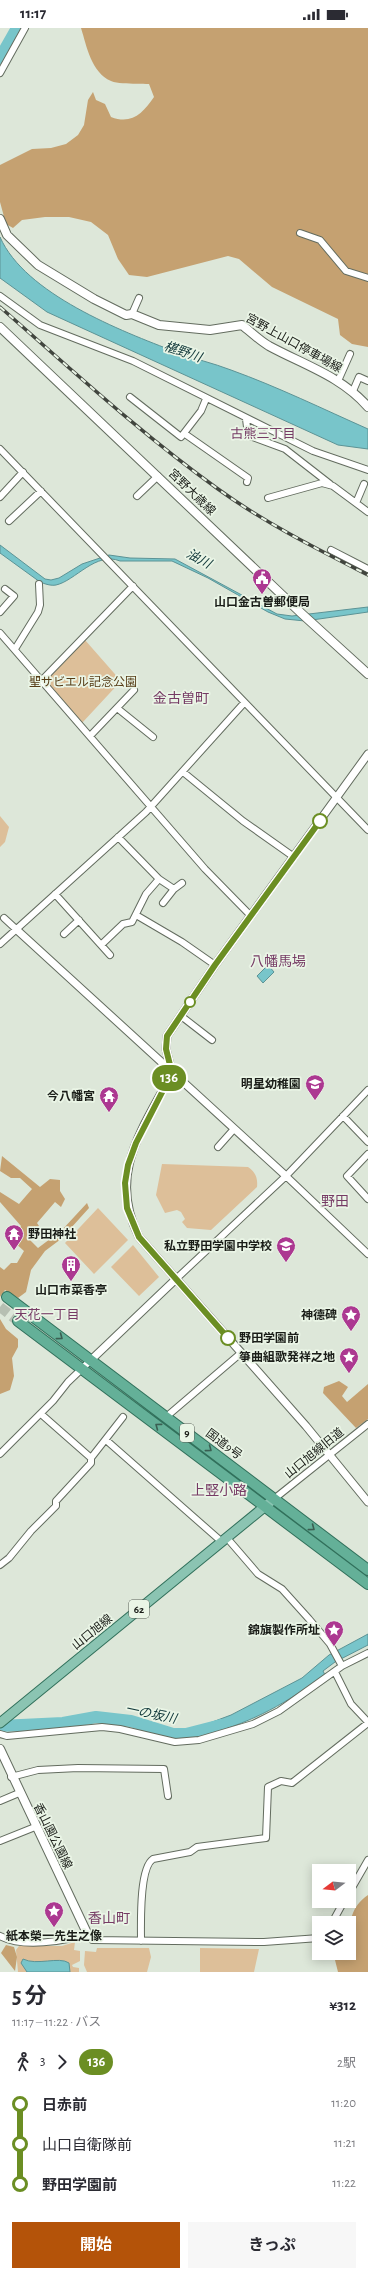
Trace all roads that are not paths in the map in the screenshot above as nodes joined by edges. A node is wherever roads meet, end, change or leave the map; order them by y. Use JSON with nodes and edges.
{"nodes":[{"id":1,"x":25,"y":28,"type":"edge"},
{"id":2,"x":0,"y":73,"type":"edge"},
{"id":3,"x":0,"y":219,"type":"edge"},
{"id":4,"x":300,"y":233,"type":"dead end"},
{"id":5,"x":368,"y":278,"type":"edge"},
{"id":6,"x":0,"y":296,"type":"edge"},
{"id":7,"x":139,"y":298,"type":"dead end"},
{"id":8,"x":132,"y":314,"type":"junction"},
{"id":9,"x":0,"y":327,"type":"edge"},
{"id":10,"x":350,"y":354,"type":"dead end"},
{"id":11,"x":368,"y":381,"type":"edge"},
{"id":12,"x":338,"y":382,"type":"junction"},
{"id":13,"x":353,"y":391,"type":"junction"},
{"id":14,"x":130,"y":397,"type":"dead end"},
{"id":15,"x":206,"y":399,"type":"junction"},
{"id":16,"x":368,"y":407,"type":"edge"},
{"id":17,"x":246,"y":419,"type":"junction"},
{"id":18,"x":239,"y":432,"type":"dead end"},
{"id":19,"x":185,"y":434,"type":"junction"},
{"id":20,"x":248,"y":435,"type":"junction"},
{"id":21,"x":0,"y":449,"type":"edge"},
{"id":22,"x":368,"y":470,"type":"edge"},
{"id":23,"x":23,"y":472,"type":"junction"},
{"id":24,"x":158,"y":476,"type":"junction"},
{"id":25,"x":249,"y":478,"type":"dead end"},
{"id":26,"x":364,"y":484,"type":"dead end"},
{"id":27,"x":333,"y":486,"type":"junction"},
{"id":28,"x":41,"y":491,"type":"junction"},
{"id":29,"x":137,"y":496,"type":"dead end"},
{"id":30,"x":0,"y":497,"type":"edge"},
{"id":31,"x":268,"y":498,"type":"dead end"},
{"id":32,"x":356,"y":503,"type":"junction"},
{"id":33,"x":368,"y":512,"type":"edge"},
{"id":34,"x":9,"y":521,"type":"dead end"},
{"id":35,"x":331,"y":550,"type":"dead end"},
{"id":36,"x":368,"y":570,"type":"edge"},
{"id":37,"x":39,"y":584,"type":"dead end"},
{"id":38,"x":133,"y":586,"type":"junction"},
{"id":39,"x":5,"y":589,"type":"dead end"},
{"id":40,"x":0,"y":612,"type":"edge"},
{"id":41,"x":0,"y":633,"type":"edge"},
{"id":42,"x":15,"y":649,"type":"junction"},
{"id":43,"x":368,"y":674,"type":"edge"},
{"id":44,"x":42,"y":680,"type":"junction"},
{"id":45,"x":134,"y":690,"type":"dead end"},
{"id":46,"x":244,"y":702,"type":"junction"},
{"id":47,"x":117,"y":708,"type":"junction"},
{"id":48,"x":90,"y":736,"type":"junction"},
{"id":49,"x":153,"y":737,"type":"dead end"},
{"id":50,"x":368,"y":754,"type":"edge"},
{"id":51,"x":182,"y":772,"type":"junction"},
{"id":52,"x":337,"y":798,"type":"junction"},
{"id":53,"x":151,"y":805,"type":"junction"},
{"id":54,"x":368,"y":830,"type":"edge"},
{"id":55,"x":118,"y":837,"type":"junction"},
{"id":56,"x":294,"y":857,"type":"junction"},
{"id":57,"x":159,"y":879,"type":"junction"},
{"id":58,"x":182,"y":883,"type":"dead end"},
{"id":59,"x":174,"y":889,"type":"junction"},
{"id":60,"x":55,"y":894,"type":"junction"},
{"id":61,"x":163,"y":903,"type":"dead end"},
{"id":62,"x":136,"y":915,"type":"junction"},
{"id":63,"x":251,"y":916,"type":"junction"},
{"id":64,"x":4,"y":918,"type":"dead end"},
{"id":65,"x":79,"y":920,"type":"junction"},
{"id":66,"x":17,"y":930,"type":"junction"},
{"id":67,"x":64,"y":934,"type":"dead end"},
{"id":68,"x":0,"y":944,"type":"edge"},
{"id":69,"x":101,"y":945,"type":"junction"},
{"id":70,"x":110,"y":955,"type":"dead end"},
{"id":71,"x":215,"y":965,"type":"junction"},
{"id":72,"x":181,"y":1016,"type":"junction"},
{"id":73,"x":212,"y":1040,"type":"dead end"},
{"id":74,"x":172,"y":1073,"type":"junction"},
{"id":75,"x":368,"y":1090,"type":"edge"},
{"id":76,"x":343,"y":1116,"type":"junction"},
{"id":77,"x":234,"y":1129,"type":"junction"},
{"id":78,"x":368,"y":1142,"type":"edge"},
{"id":79,"x":218,"y":1148,"type":"dead end"},
{"id":80,"x":368,"y":1154,"type":"edge"},
{"id":81,"x":286,"y":1176,"type":"junction"},
{"id":82,"x":368,"y":1199,"type":"edge"},
{"id":83,"x":368,"y":1254,"type":"edge"},
{"id":84,"x":176,"y":1279,"type":"junction"},
{"id":85,"x":6,"y":1297,"type":"dead end"},
{"id":86,"x":18,"y":1321,"type":"tunnel mouth"},
{"id":87,"x":241,"y":1353,"type":"junction"},
{"id":88,"x":91,"y":1360,"type":"junction"},
{"id":89,"x":82,"y":1368,"type":"junction"},
{"id":90,"x":41,"y":1414,"type":"junction"},
{"id":91,"x":123,"y":1417,"type":"dead end"},
{"id":92,"x":166,"y":1417,"type":"junction"},
{"id":93,"x":368,"y":1424,"type":"edge"},
{"id":94,"x":106,"y":1440,"type":"junction"},
{"id":95,"x":0,"y":1454,"type":"edge"},
{"id":96,"x":330,"y":1455,"type":"junction"},
{"id":97,"x":91,"y":1458,"type":"junction"},
{"id":98,"x":274,"y":1499,"type":"junction"},
{"id":99,"x":368,"y":1502,"type":"edge"},
{"id":100,"x":265,"y":1507,"type":"junction"},
{"id":101,"x":224,"y":1540,"type":"junction"},
{"id":102,"x":0,"y":1565,"type":"edge"},
{"id":103,"x":368,"y":1570,"type":"edge"},
{"id":104,"x":368,"y":1584,"type":"edge"},
{"id":105,"x":368,"y":1653,"type":"edge"},
{"id":106,"x":342,"y":1664,"type":"junction"},
{"id":107,"x":335,"y":1672,"type":"junction"},
{"id":108,"x":2,"y":1722,"type":"edge"},
{"id":109,"x":368,"y":1723,"type":"edge"},
{"id":110,"x":0,"y":1734,"type":"edge"},
{"id":111,"x":0,"y":1749,"type":"edge"},
{"id":112,"x":11,"y":1777,"type":"junction"},
{"id":113,"x":19,"y":1793,"type":"junction"},
{"id":114,"x":168,"y":1796,"type":"dead end"},
{"id":115,"x":0,"y":1801,"type":"edge"},
{"id":116,"x":35,"y":1827,"type":"junction"},
{"id":117,"x":0,"y":1840,"type":"edge"},
{"id":118,"x":368,"y":1860,"type":"edge"},
{"id":119,"x":356,"y":1880,"type":"edge"},
{"id":120,"x":87,"y":1933,"type":"junction"},
{"id":121,"x":0,"y":1936,"type":"edge"},
{"id":122,"x":312,"y":1939,"type":"edge"},
{"id":123,"x":141,"y":1941,"type":"junction"}],
"edges":[{"from":1,"to":2,"type":"street"},
{"from":3,"to":8,"type":"main road","name":"宮野上山口停車場線"},
{"from":4,"to":5,"type":"street"},
{"from":6,"to":15,"type":"street"},
{"from":7,"to":8,"type":"street"},
{"from":8,"to":12,"type":"main road","name":"宮野上山口停車場線"},
{"from":9,"to":24,"type":"main road","name":"宮野大歳線"},
{"from":10,"to":12,"type":"street"},
{"from":11,"to":13,"type":"street"},
{"from":12,"to":13,"type":"main road","name":"宮野上山口停車場線"},
{"from":13,"to":16,"type":"main road","name":"宮野上山口停車場線"},
{"from":14,"to":19,"type":"street"},
{"from":15,"to":17,"type":"street"},
{"from":15,"to":19,"type":"street"},
{"from":17,"to":20,"type":"street"},
{"from":17,"to":22,"type":"street"},
{"from":18,"to":20,"type":"street"},
{"from":19,"to":25,"type":"street"},
{"from":20,"to":27,"type":"street"},
{"from":21,"to":23,"type":"street"},
{"from":23,"to":28,"type":"street"},
{"from":23,"to":30,"type":"street"},
{"from":24,"to":29,"type":"street"},
{"from":24,"to":43,"type":"main road","name":"宮野大歳線"},
{"from":26,"to":32,"type":"street"},
{"from":27,"to":31,"type":"street"},
{"from":27,"to":32,"type":"street"},
{"from":28,"to":34,"type":"street"},
{"from":28,"to":38,"type":"street"},
{"from":32,"to":33,"type":"street"},
{"from":35,"to":36,"type":"street"},
{"from":37,"to":42,"type":"street"},
{"from":38,"to":44,"type":"street"},
{"from":38,"to":46,"type":"street"},
{"from":39,"to":40,"type":"street"},
{"from":41,"to":42,"type":"street"},
{"from":42,"to":44,"type":"street"},
{"from":44,"to":48,"type":"street"},
{"from":45,"to":47,"type":"street"},
{"from":46,"to":51,"type":"street"},
{"from":46,"to":52,"type":"street"},
{"from":47,"to":48,"type":"street"},
{"from":47,"to":49,"type":"street"},
{"from":48,"to":53,"type":"street"},
{"from":50,"to":52,"type":"street"},
{"from":51,"to":53,"type":"street"},
{"from":51,"to":56,"type":"street"},
{"from":52,"to":54,"type":"street"},
{"from":52,"to":56,"type":"street"},
{"from":53,"to":55,"type":"street"},
{"from":53,"to":63,"type":"street"},
{"from":55,"to":57,"type":"street"},
{"from":55,"to":60,"type":"street"},
{"from":56,"to":63,"type":"street"},
{"from":57,"to":59,"type":"street"},
{"from":57,"to":62,"type":"street"},
{"from":58,"to":59,"type":"street"},
{"from":59,"to":61,"type":"street"},
{"from":60,"to":65,"type":"street"},
{"from":60,"to":66,"type":"street"},
{"from":62,"to":69,"type":"street"},
{"from":62,"to":71,"type":"street"},
{"from":63,"to":71,"type":"street"},
{"from":64,"to":66,"type":"street"},
{"from":65,"to":67,"type":"street"},
{"from":65,"to":69,"type":"street"},
{"from":66,"to":68,"type":"street"},
{"from":66,"to":74,"type":"street"},
{"from":69,"to":70,"type":"street"},
{"from":71,"to":72,"type":"street"},
{"from":72,"to":73,"type":"street"},
{"from":72,"to":74,"type":"street"},
{"from":74,"to":77,"type":"street"},
{"from":74,"to":84,"type":"street"},
{"from":75,"to":76,"type":"street"},
{"from":76,"to":78,"type":"street"},
{"from":76,"to":81,"type":"street"},
{"from":77,"to":79,"type":"street"},
{"from":77,"to":81,"type":"street"},
{"from":80,"to":82,"type":"street"},
{"from":81,"to":83,"type":"street"},
{"from":81,"to":84,"type":"street"},
{"from":84,"to":87,"type":"street"},
{"from":84,"to":88,"type":"street"},
{"from":85,"to":88,"type":"highway","name":"国道9号","number":"9","one_way":true},
{"from":86,"to":89,"type":"highway","number":"9"},
{"from":87,"to":92,"type":"street"},
{"from":87,"to":96,"type":"street"},
{"from":88,"to":89,"type":"street"},
{"from":88,"to":92,"type":"highway","name":"国道9号","number":"9"},
{"from":89,"to":90,"type":"street"},
{"from":100,"to":89,"type":"highway","number":"9","one_way":true},
{"from":90,"to":95,"type":"street"},
{"from":90,"to":97,"type":"street"},
{"from":91,"to":94,"type":"street"},
{"from":92,"to":98,"type":"highway","name":"国道9号","number":"9","one_way":true},
{"from":93,"to":96,"type":"street","name":"山口旭線旧道"},
{"from":94,"to":97,"type":"street"},
{"from":94,"to":101,"type":"street"},
{"from":96,"to":98,"type":"street","name":"山口旭線旧道"},
{"from":96,"to":99,"type":"street"},
{"from":97,"to":102,"type":"street"},
{"from":98,"to":100,"type":"main road","name":"山口旭線","number":"62"},
{"from":98,"to":103,"type":"highway","name":"国道9号","number":"9","one_way":true},
{"from":100,"to":101,"type":"main road","name":"山口旭線","number":"62"},
{"from":100,"to":104,"type":"highway","number":"9"},
{"from":101,"to":106,"type":"street"},
{"from":101,"to":108,"type":"main road","name":"山口旭線","number":"62"},
{"from":105,"to":106,"type":"street"},
{"from":106,"to":107,"type":"street"},
{"from":107,"to":109,"type":"street"},
{"from":107,"to":110,"type":"street"},
{"from":109,"to":123,"type":"street"},
{"from":111,"to":112,"type":"main road","name":"香山園公園線"},
{"from":112,"to":113,"type":"main road","name":"香山園公園線"},
{"from":112,"to":114,"type":"street"},
{"from":113,"to":115,"type":"street"},
{"from":113,"to":116,"type":"main road","name":"香山園公園線"},
{"from":116,"to":117,"type":"street"},
{"from":116,"to":120,"type":"main road","name":"香山園公園線"},
{"from":118,"to":119,"type":"street"},
{"from":120,"to":121,"type":"street"},
{"from":120,"to":123,"type":"street"},
{"from":122,"to":123,"type":"street"}]}
